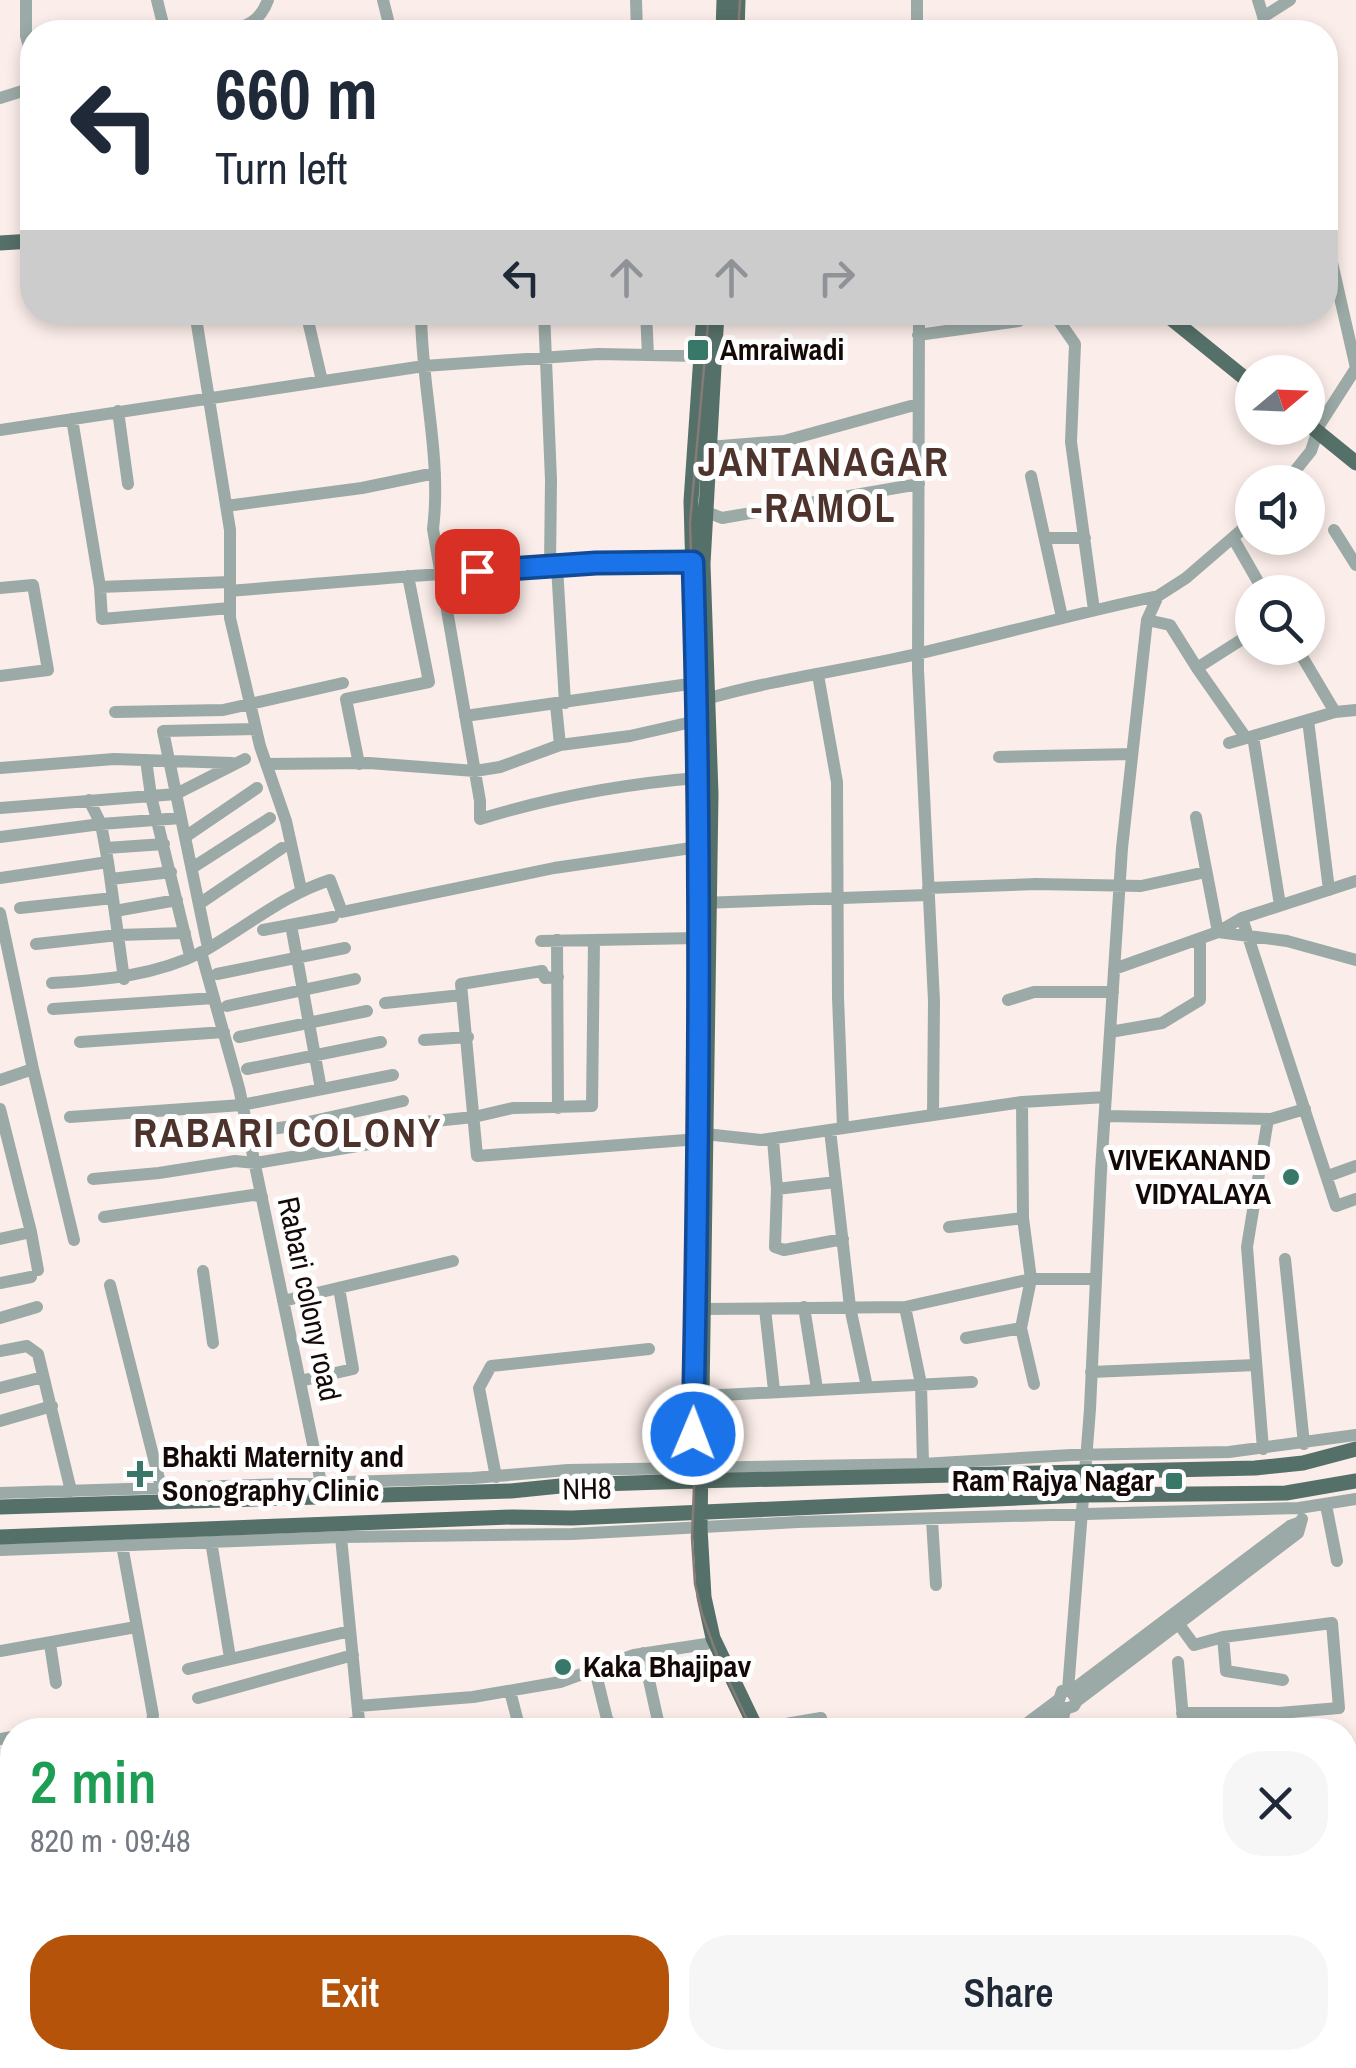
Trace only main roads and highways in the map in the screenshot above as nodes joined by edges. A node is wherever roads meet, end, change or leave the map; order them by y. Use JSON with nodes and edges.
{"nodes":[{"id":1,"x":703,"y":325,"type":"edge"},
{"id":2,"x":716,"y":325,"type":"edge"},
{"id":3,"x":1178,"y":325,"type":"edge"},
{"id":4,"x":1189,"y":325,"type":"edge"},
{"id":5,"x":1235,"y":361,"type":"edge"},
{"id":6,"x":1235,"y":370,"type":"edge"},
{"id":7,"x":1325,"y":432,"type":"edge"},
{"id":8,"x":1325,"y":435,"type":"edge"},
{"id":9,"x":1356,"y":454,"type":"edge"},
{"id":10,"x":1356,"y":464,"type":"edge"},
{"id":11,"x":704,"y":903,"type":"junction"},
{"id":12,"x":702,"y":1137,"type":"junction"},
{"id":13,"x":698,"y":1398,"type":"junction"},
{"id":14,"x":1356,"y":1450,"type":"edge"},
{"id":15,"x":692,"y":1476,"type":"junction"},
{"id":16,"x":1356,"y":1482,"type":"edge"},
{"id":17,"x":0,"y":1507,"type":"edge"},
{"id":18,"x":697,"y":1520,"type":"junction"},
{"id":19,"x":0,"y":1537,"type":"edge"},
{"id":20,"x":742,"y":1718,"type":"edge"},
{"id":21,"x":751,"y":1718,"type":"edge"}],
"edges":[{"from":1,"to":11,"type":"main road"},
{"from":2,"to":11,"type":"main road"},
{"from":3,"to":6,"type":"main road"},
{"from":4,"to":5,"type":"main road"},
{"from":7,"to":9,"type":"main road"},
{"from":8,"to":10,"type":"main road"},
{"from":11,"to":12,"type":"main road"},
{"from":11,"to":12,"type":"main road"},
{"from":12,"to":13,"type":"main road"},
{"from":12,"to":13,"type":"main road"},
{"from":13,"to":15,"type":"main road"},
{"from":14,"to":15,"type":"main road","name":"NH8"},
{"from":15,"to":17,"type":"main road","name":"NH8"},
{"from":15,"to":18,"type":"main road"},
{"from":16,"to":18,"type":"main road","name":"NH8"},
{"from":18,"to":19,"type":"main road","name":"NH8"},
{"from":18,"to":20,"type":"main road"},
{"from":18,"to":21,"type":"main road"}]}
